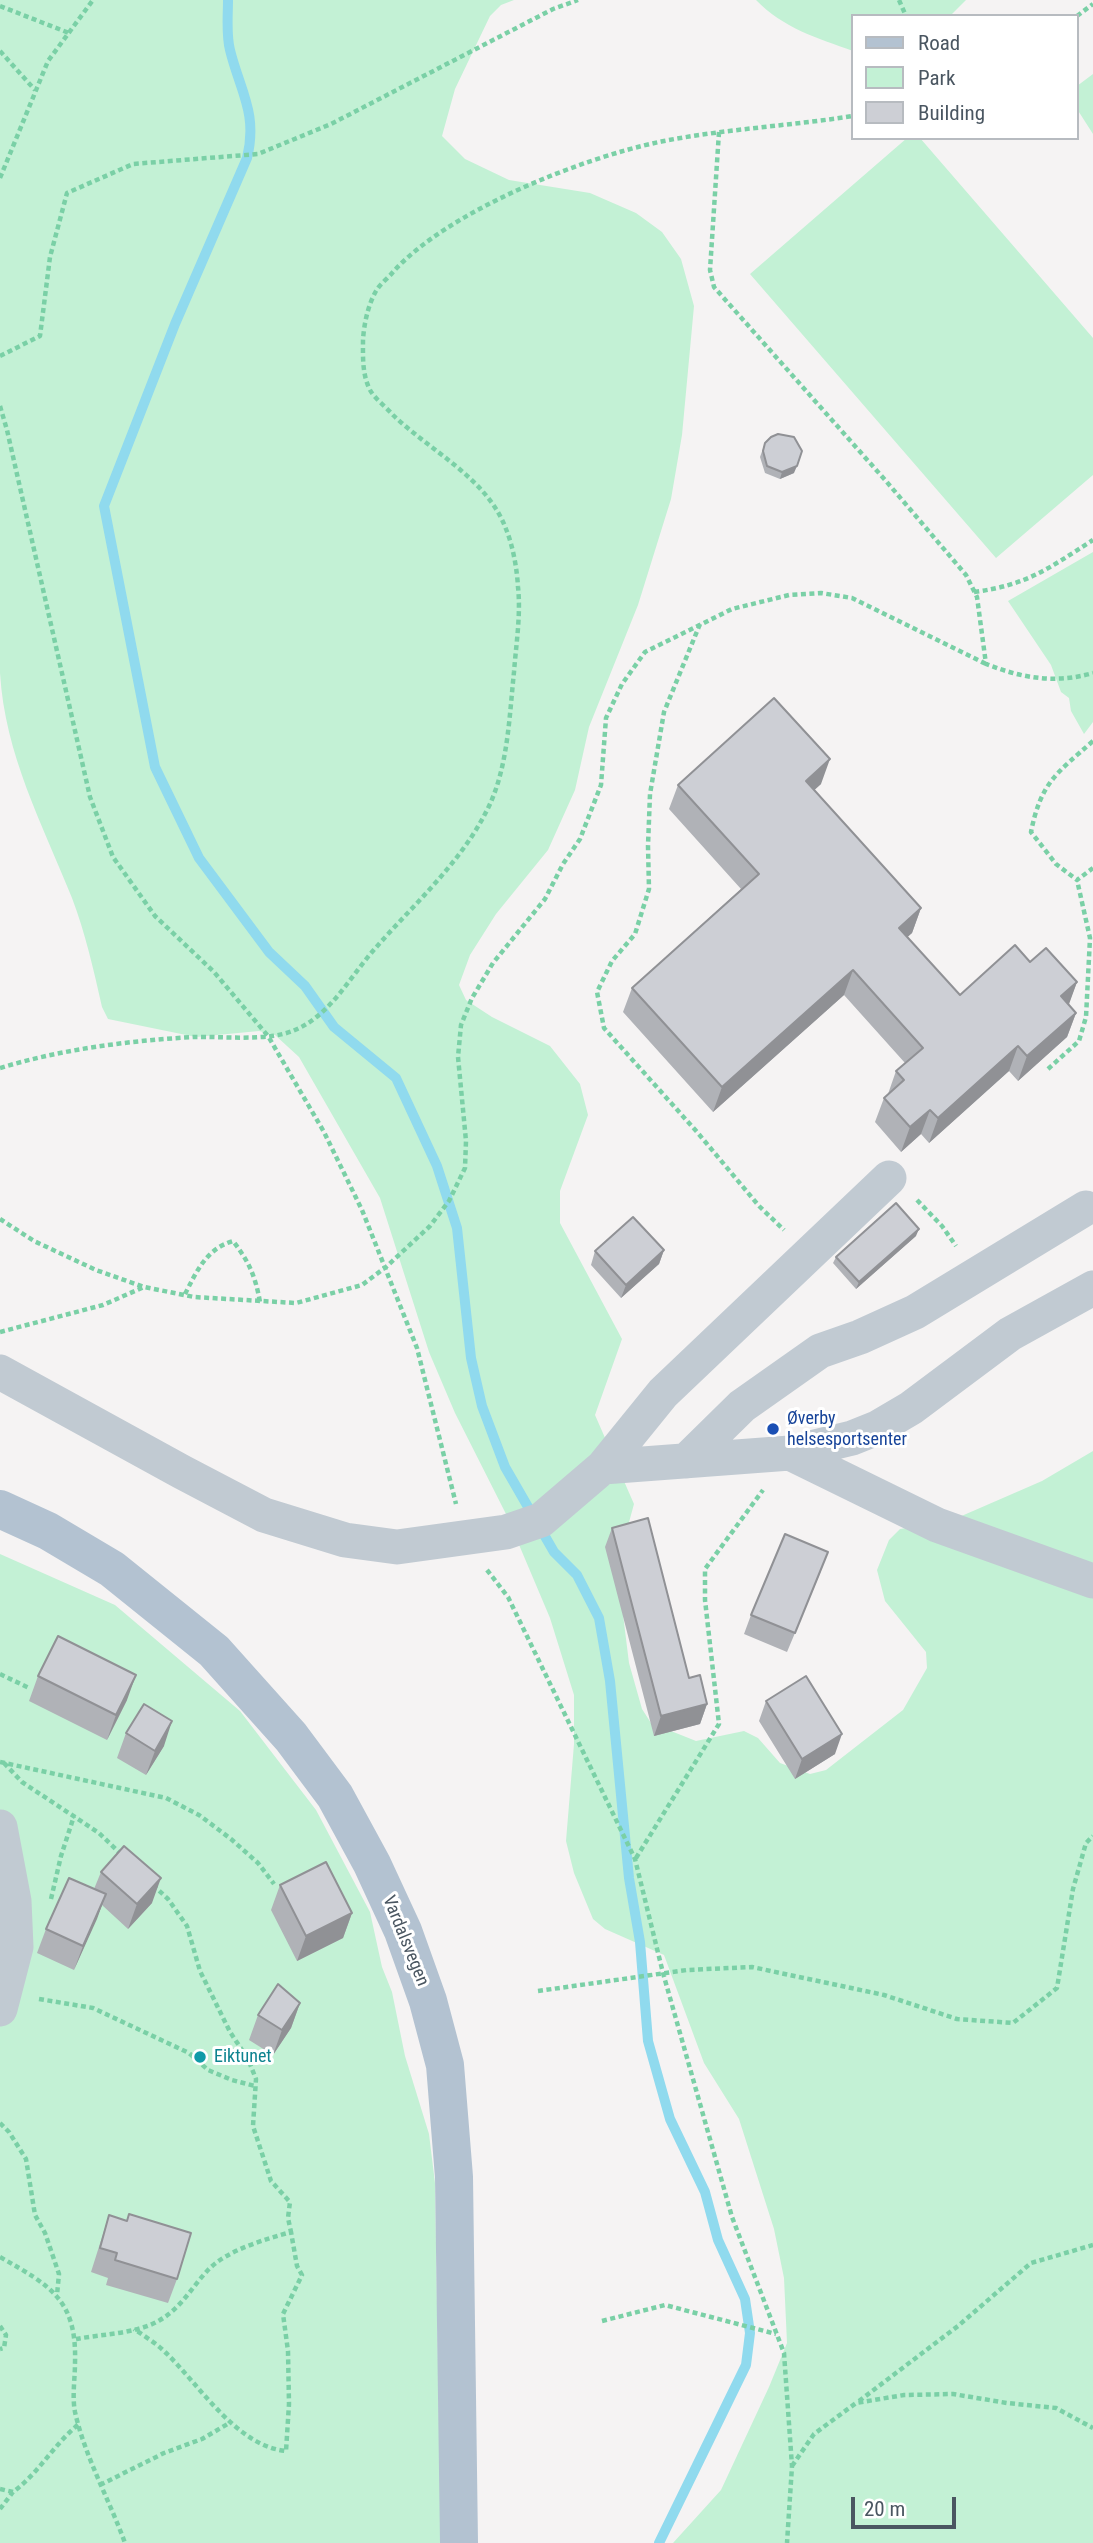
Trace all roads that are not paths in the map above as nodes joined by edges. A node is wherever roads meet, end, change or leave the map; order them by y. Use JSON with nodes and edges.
{"nodes":[{"id":1,"x":889,"y":1178,"type":"road end"},
{"id":2,"x":1086,"y":1208,"type":"dead end"},
{"id":3,"x":1093,"y":1288,"type":"edge"},
{"id":4,"x":0,"y":1373,"type":"edge"},
{"id":5,"x":790,"y":1453,"type":"junction"},
{"id":6,"x":686,"y":1461,"type":"junction"},
{"id":7,"x":603,"y":1467,"type":"junction"},
{"id":8,"x":0,"y":1509,"type":"edge"},
{"id":9,"x":1093,"y":1581,"type":"edge"},
{"id":10,"x":0,"y":1827,"type":"edge"},
{"id":11,"x":4,"y":1995,"type":"edge"},
{"id":12,"x":458,"y":2543,"type":"edge"}],
"edges":[{"from":1,"to":7,"type":"lane"},
{"from":2,"to":6,"type":"lane"},
{"from":3,"to":5,"type":"lane"},
{"from":4,"to":7,"type":"lane"},
{"from":5,"to":6,"type":"lane"},
{"from":5,"to":9,"type":"lane"},
{"from":6,"to":7,"type":"lane"},
{"from":8,"to":12,"type":"main road","name":"Vardalsvegen"},
{"from":10,"to":11,"type":"lane"}]}
